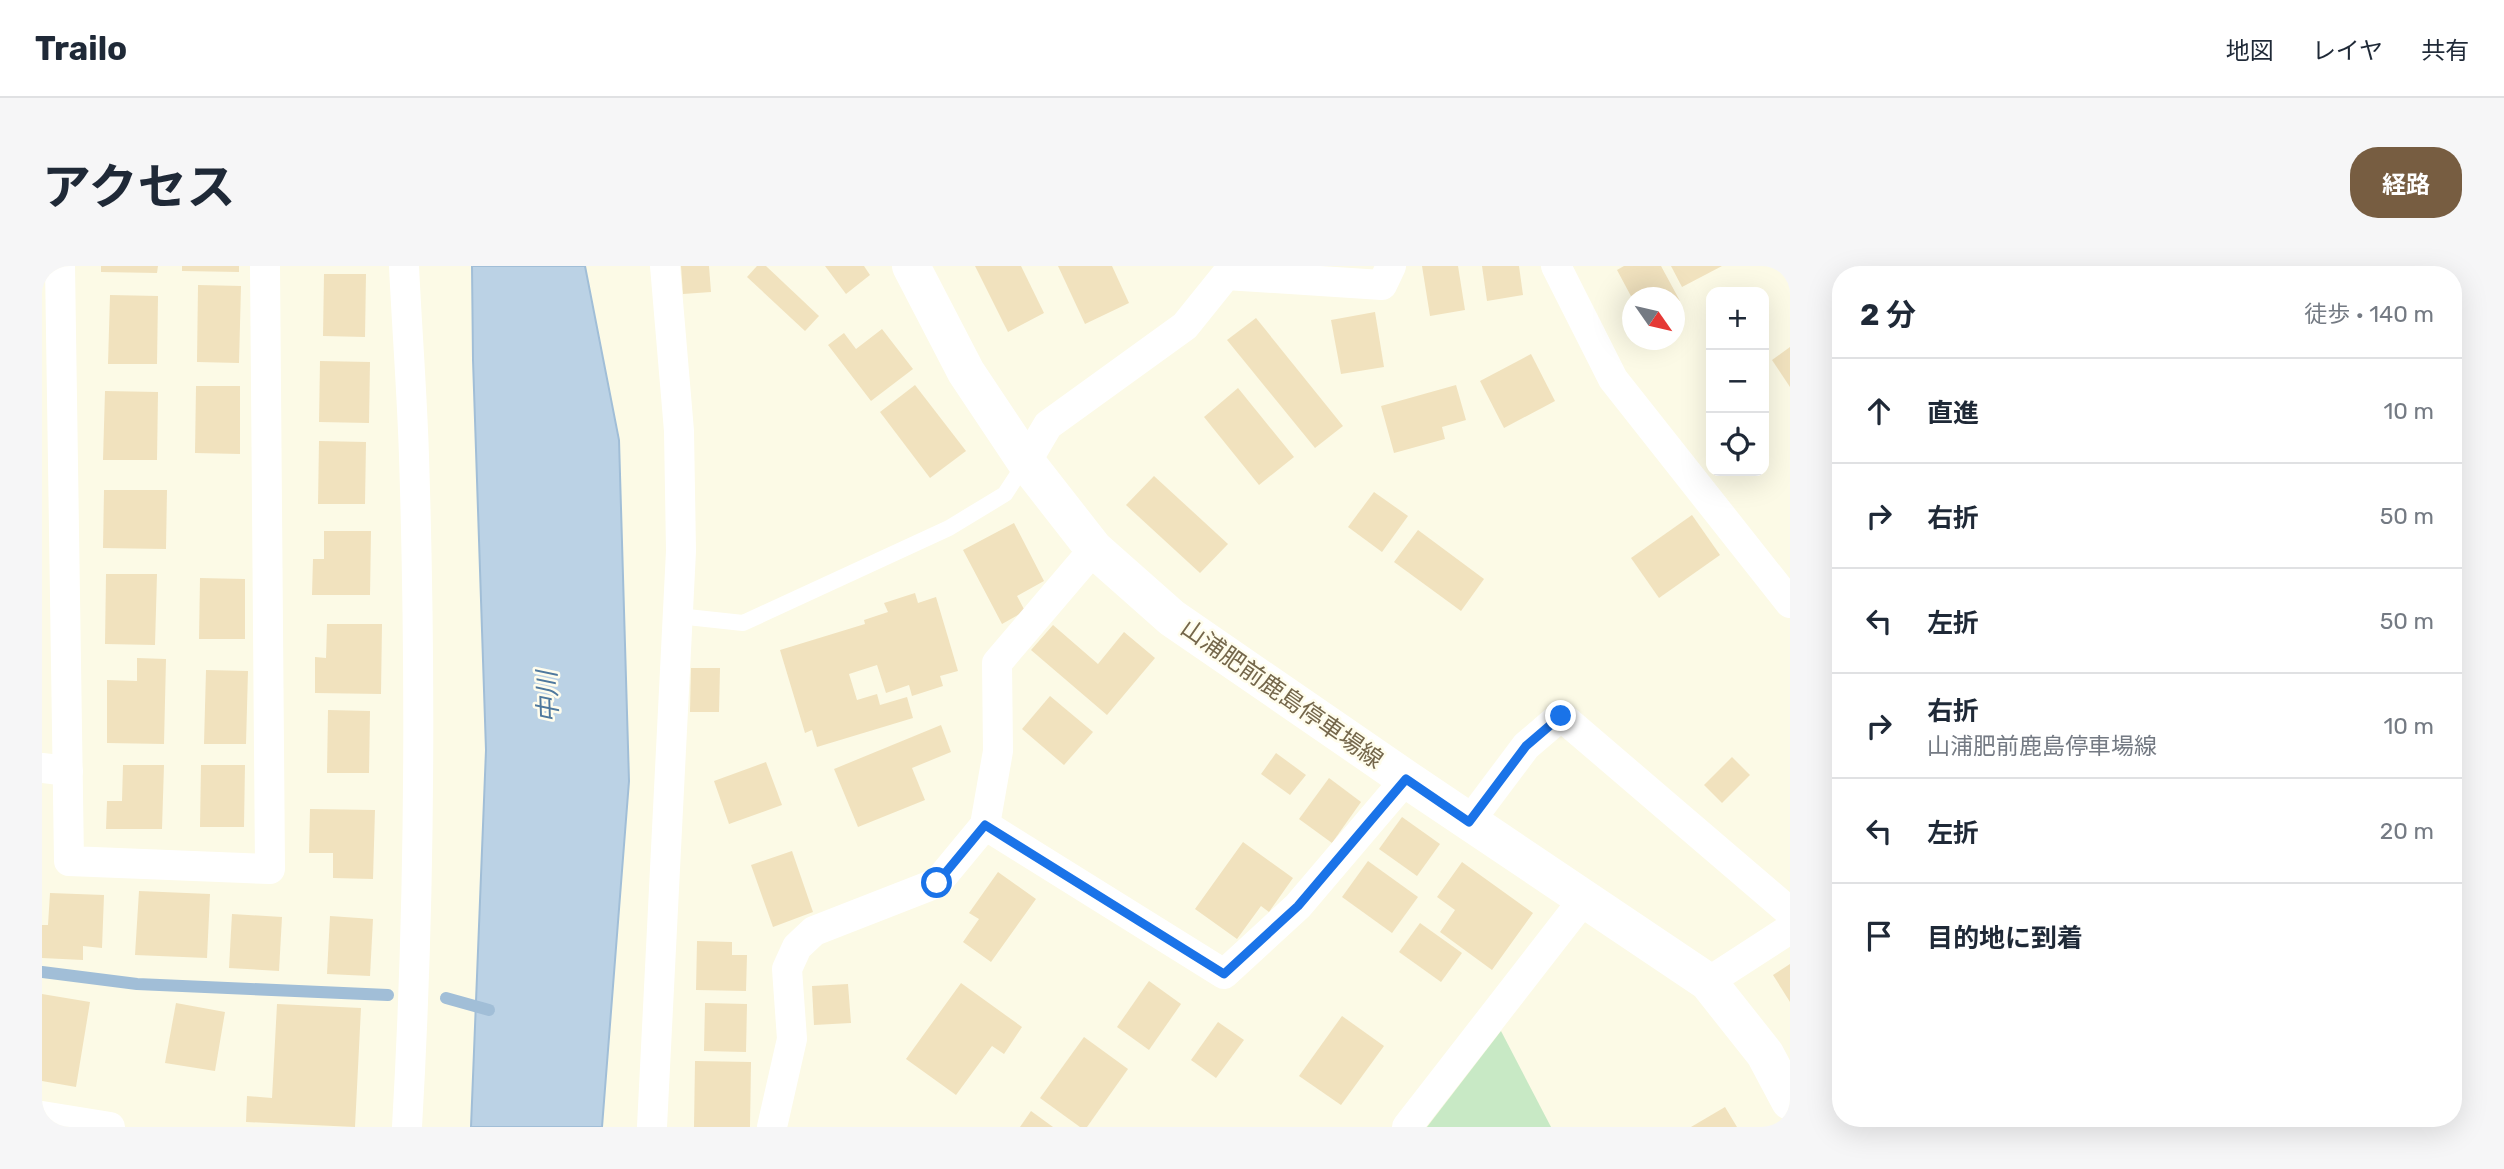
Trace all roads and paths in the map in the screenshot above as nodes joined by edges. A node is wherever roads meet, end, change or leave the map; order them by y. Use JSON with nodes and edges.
{"nodes":[{"id":1,"x":60,"y":266,"type":"edge"},
{"id":2,"x":265,"y":266,"type":"edge"},
{"id":3,"x":404,"y":266,"type":"edge"},
{"id":4,"x":665,"y":266,"type":"edge"},
{"id":5,"x":911,"y":266,"type":"edge"},
{"id":6,"x":1391,"y":266,"type":"edge"},
{"id":7,"x":1556,"y":266,"type":"edge"},
{"id":8,"x":1026,"y":461,"type":"junction"},
{"id":9,"x":1094,"y":549,"type":"junction"},
{"id":10,"x":1790,"y":603,"type":"edge"},
{"id":11,"x":678,"y":616,"type":"junction"},
{"id":12,"x":55,"y":770,"type":"edge"},
{"id":13,"x":1406,"y":779,"type":"junction"},
{"id":14,"x":1469,"y":822,"type":"junction"},
{"id":15,"x":985,"y":825,"type":"junction"},
{"id":16,"x":1584,"y":899,"type":"junction"},
{"id":17,"x":1790,"y":912,"type":"edge"},
{"id":18,"x":1790,"y":929,"type":"edge"},
{"id":19,"x":1707,"y":982,"type":"junction"},
{"id":20,"x":1790,"y":1101,"type":"edge"},
{"id":21,"x":42,"y":1116,"type":"edge"},
{"id":22,"x":110,"y":1127,"type":"edge"},
{"id":23,"x":407,"y":1127,"type":"edge"},
{"id":24,"x":652,"y":1127,"type":"edge"},
{"id":25,"x":772,"y":1127,"type":"edge"},
{"id":26,"x":1407,"y":1127,"type":"edge"}],
"edges":[{"from":1,"to":12,"type":"street"},
{"from":2,"to":12,"type":"street"},
{"from":3,"to":23,"type":"street"},
{"from":4,"to":11,"type":"street"},
{"from":5,"to":8,"type":"main road","name":"山浦肥前鹿島停車場線"},
{"from":6,"to":8,"type":"street"},
{"from":7,"to":10,"type":"street"},
{"from":8,"to":9,"type":"main road","name":"山浦肥前鹿島停車場線"},
{"from":8,"to":11,"type":"lane"},
{"from":9,"to":13,"type":"main road","name":"山浦肥前鹿島停車場線"},
{"from":9,"to":15,"type":"street"},
{"from":11,"to":24,"type":"street"},
{"from":13,"to":14,"type":"main road","name":"山浦肥前鹿島停車場線"},
{"from":13,"to":15,"type":"street"},
{"from":14,"to":16,"type":"main road","name":"山浦肥前鹿島停車場線"},
{"from":14,"to":17,"type":"street"},
{"from":15,"to":25,"type":"street"},
{"from":16,"to":19,"type":"main road","name":"山浦肥前鹿島停車場線"},
{"from":16,"to":26,"type":"street"},
{"from":18,"to":19,"type":"street"},
{"from":19,"to":20,"type":"main road","name":"山浦肥前鹿島停車場線"},
{"from":21,"to":22,"type":"street"}]}
